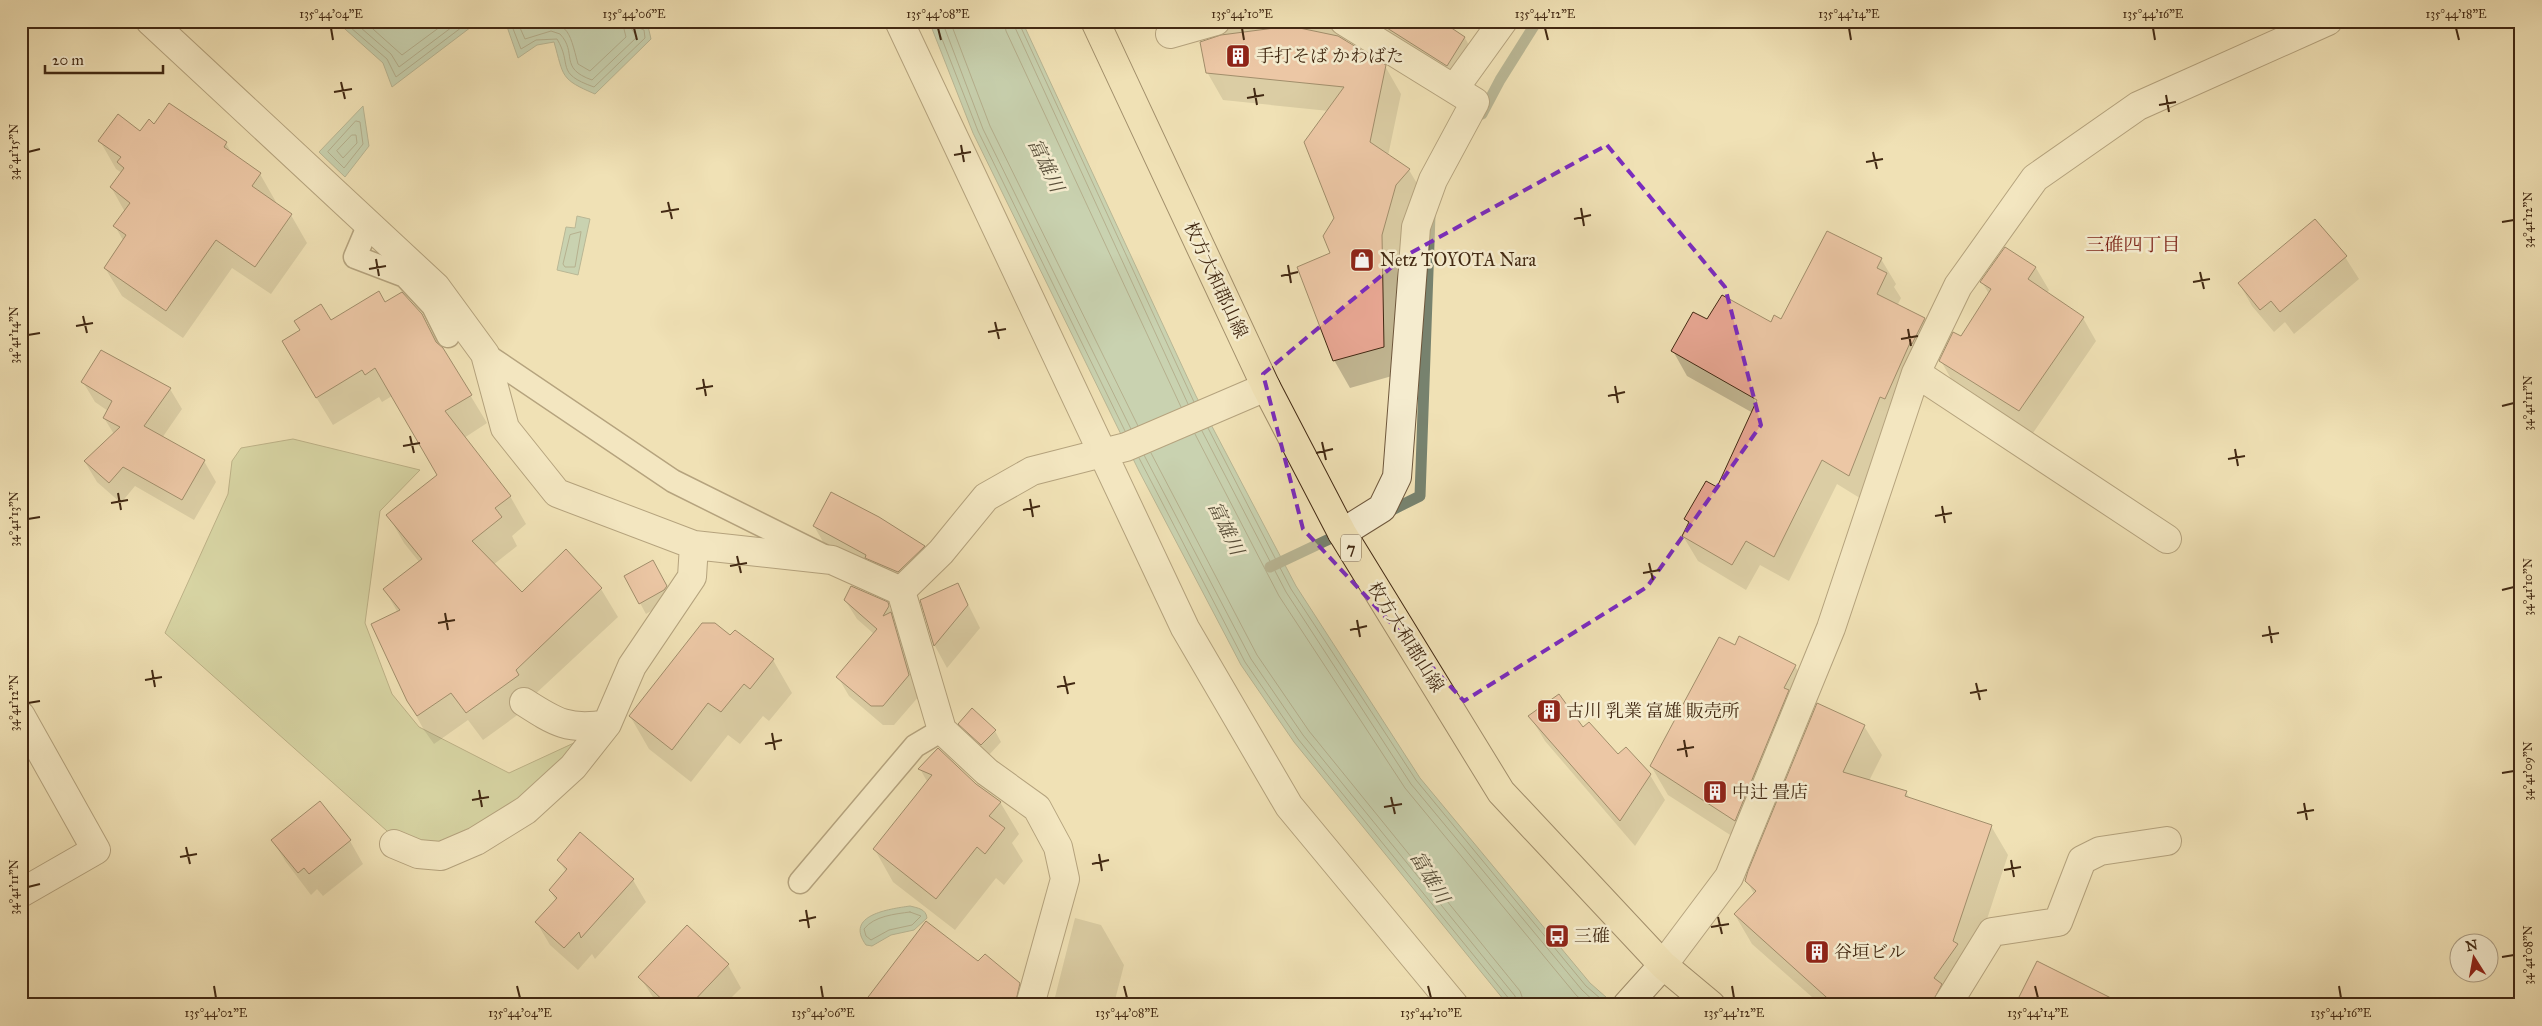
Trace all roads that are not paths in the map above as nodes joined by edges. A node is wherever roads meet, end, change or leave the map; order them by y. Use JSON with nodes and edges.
{"nodes":[{"id":1,"x":150,"y":21,"type":"edge"},
{"id":2,"x":899,"y":21,"type":"edge"},
{"id":3,"x":1095,"y":21,"type":"edge"},
{"id":4,"x":1216,"y":21,"type":"edge"},
{"id":5,"x":1344,"y":21,"type":"edge"},
{"id":6,"x":1503,"y":21,"type":"edge"},
{"id":7,"x":2328,"y":21,"type":"edge"},
{"id":8,"x":1170,"y":34,"type":"dead end"},
{"id":9,"x":1454,"y":90,"type":"junction"},
{"id":10,"x":369,"y":224,"type":"junction"},
{"id":11,"x":448,"y":336,"type":"dead end"},
{"id":12,"x":485,"y":354,"type":"junction"},
{"id":13,"x":1916,"y":374,"type":"junction"},
{"id":14,"x":1266,"y":387,"type":"junction"},
{"id":15,"x":1114,"y":450,"type":"junction"},
{"id":16,"x":1342,"y":533,"type":"junction"},
{"id":17,"x":2166,"y":539,"type":"dead end"},
{"id":18,"x":694,"y":545,"type":"junction"},
{"id":19,"x":832,"y":560,"type":"junction"},
{"id":20,"x":901,"y":591,"type":"junction"},
{"id":21,"x":524,"y":702,"type":"dead end"},
{"id":22,"x":21,"y":716,"type":"edge"},
{"id":23,"x":607,"y":724,"type":"junction"},
{"id":24,"x":942,"y":730,"type":"junction"},
{"id":25,"x":2167,"y":841,"type":"dead end"},
{"id":26,"x":394,"y":844,"type":"dead end"},
{"id":27,"x":800,"y":882,"type":"dead end"},
{"id":28,"x":21,"y":893,"type":"edge"},
{"id":29,"x":1663,"y":965,"type":"junction"},
{"id":30,"x":1030,"y":1005,"type":"edge"},
{"id":31,"x":1454,"y":1005,"type":"edge"},
{"id":32,"x":1627,"y":1005,"type":"edge"},
{"id":33,"x":1711,"y":1005,"type":"edge"},
{"id":34,"x":1947,"y":1005,"type":"edge"}],
"edges":[{"from":1,"to":10,"type":"street"},
{"from":2,"to":15,"type":"street"},
{"from":3,"to":14,"type":"main road","name":"枚方大和郡山線","number":"7"},
{"from":4,"to":8,"type":"street"},
{"from":5,"to":9,"type":"street"},
{"from":6,"to":9,"type":"street"},
{"from":7,"to":13,"type":"street"},
{"from":9,"to":16,"type":"street"},
{"from":10,"to":11,"type":"lane"},
{"from":10,"to":12,"type":"street"},
{"from":12,"to":18,"type":"street"},
{"from":12,"to":19,"type":"lane"},
{"from":13,"to":17,"type":"street"},
{"from":13,"to":29,"type":"street"},
{"from":14,"to":15,"type":"street"},
{"from":14,"to":16,"type":"main road","name":"枚方大和郡山線","number":"7"},
{"from":15,"to":20,"type":"street"},
{"from":15,"to":31,"type":"street"},
{"from":16,"to":29,"type":"main road","name":"枚方大和郡山線","number":"7"},
{"from":18,"to":19,"type":"street"},
{"from":18,"to":23,"type":"street"},
{"from":19,"to":20,"type":"street"},
{"from":20,"to":24,"type":"street"},
{"from":21,"to":23,"type":"street"},
{"from":22,"to":28,"type":"street"},
{"from":23,"to":26,"type":"street"},
{"from":24,"to":27,"type":"lane"},
{"from":24,"to":30,"type":"street"},
{"from":25,"to":34,"type":"street"},
{"from":29,"to":32,"type":"street"},
{"from":29,"to":33,"type":"main road","name":"枚方大和郡山線","number":"7"}]}
